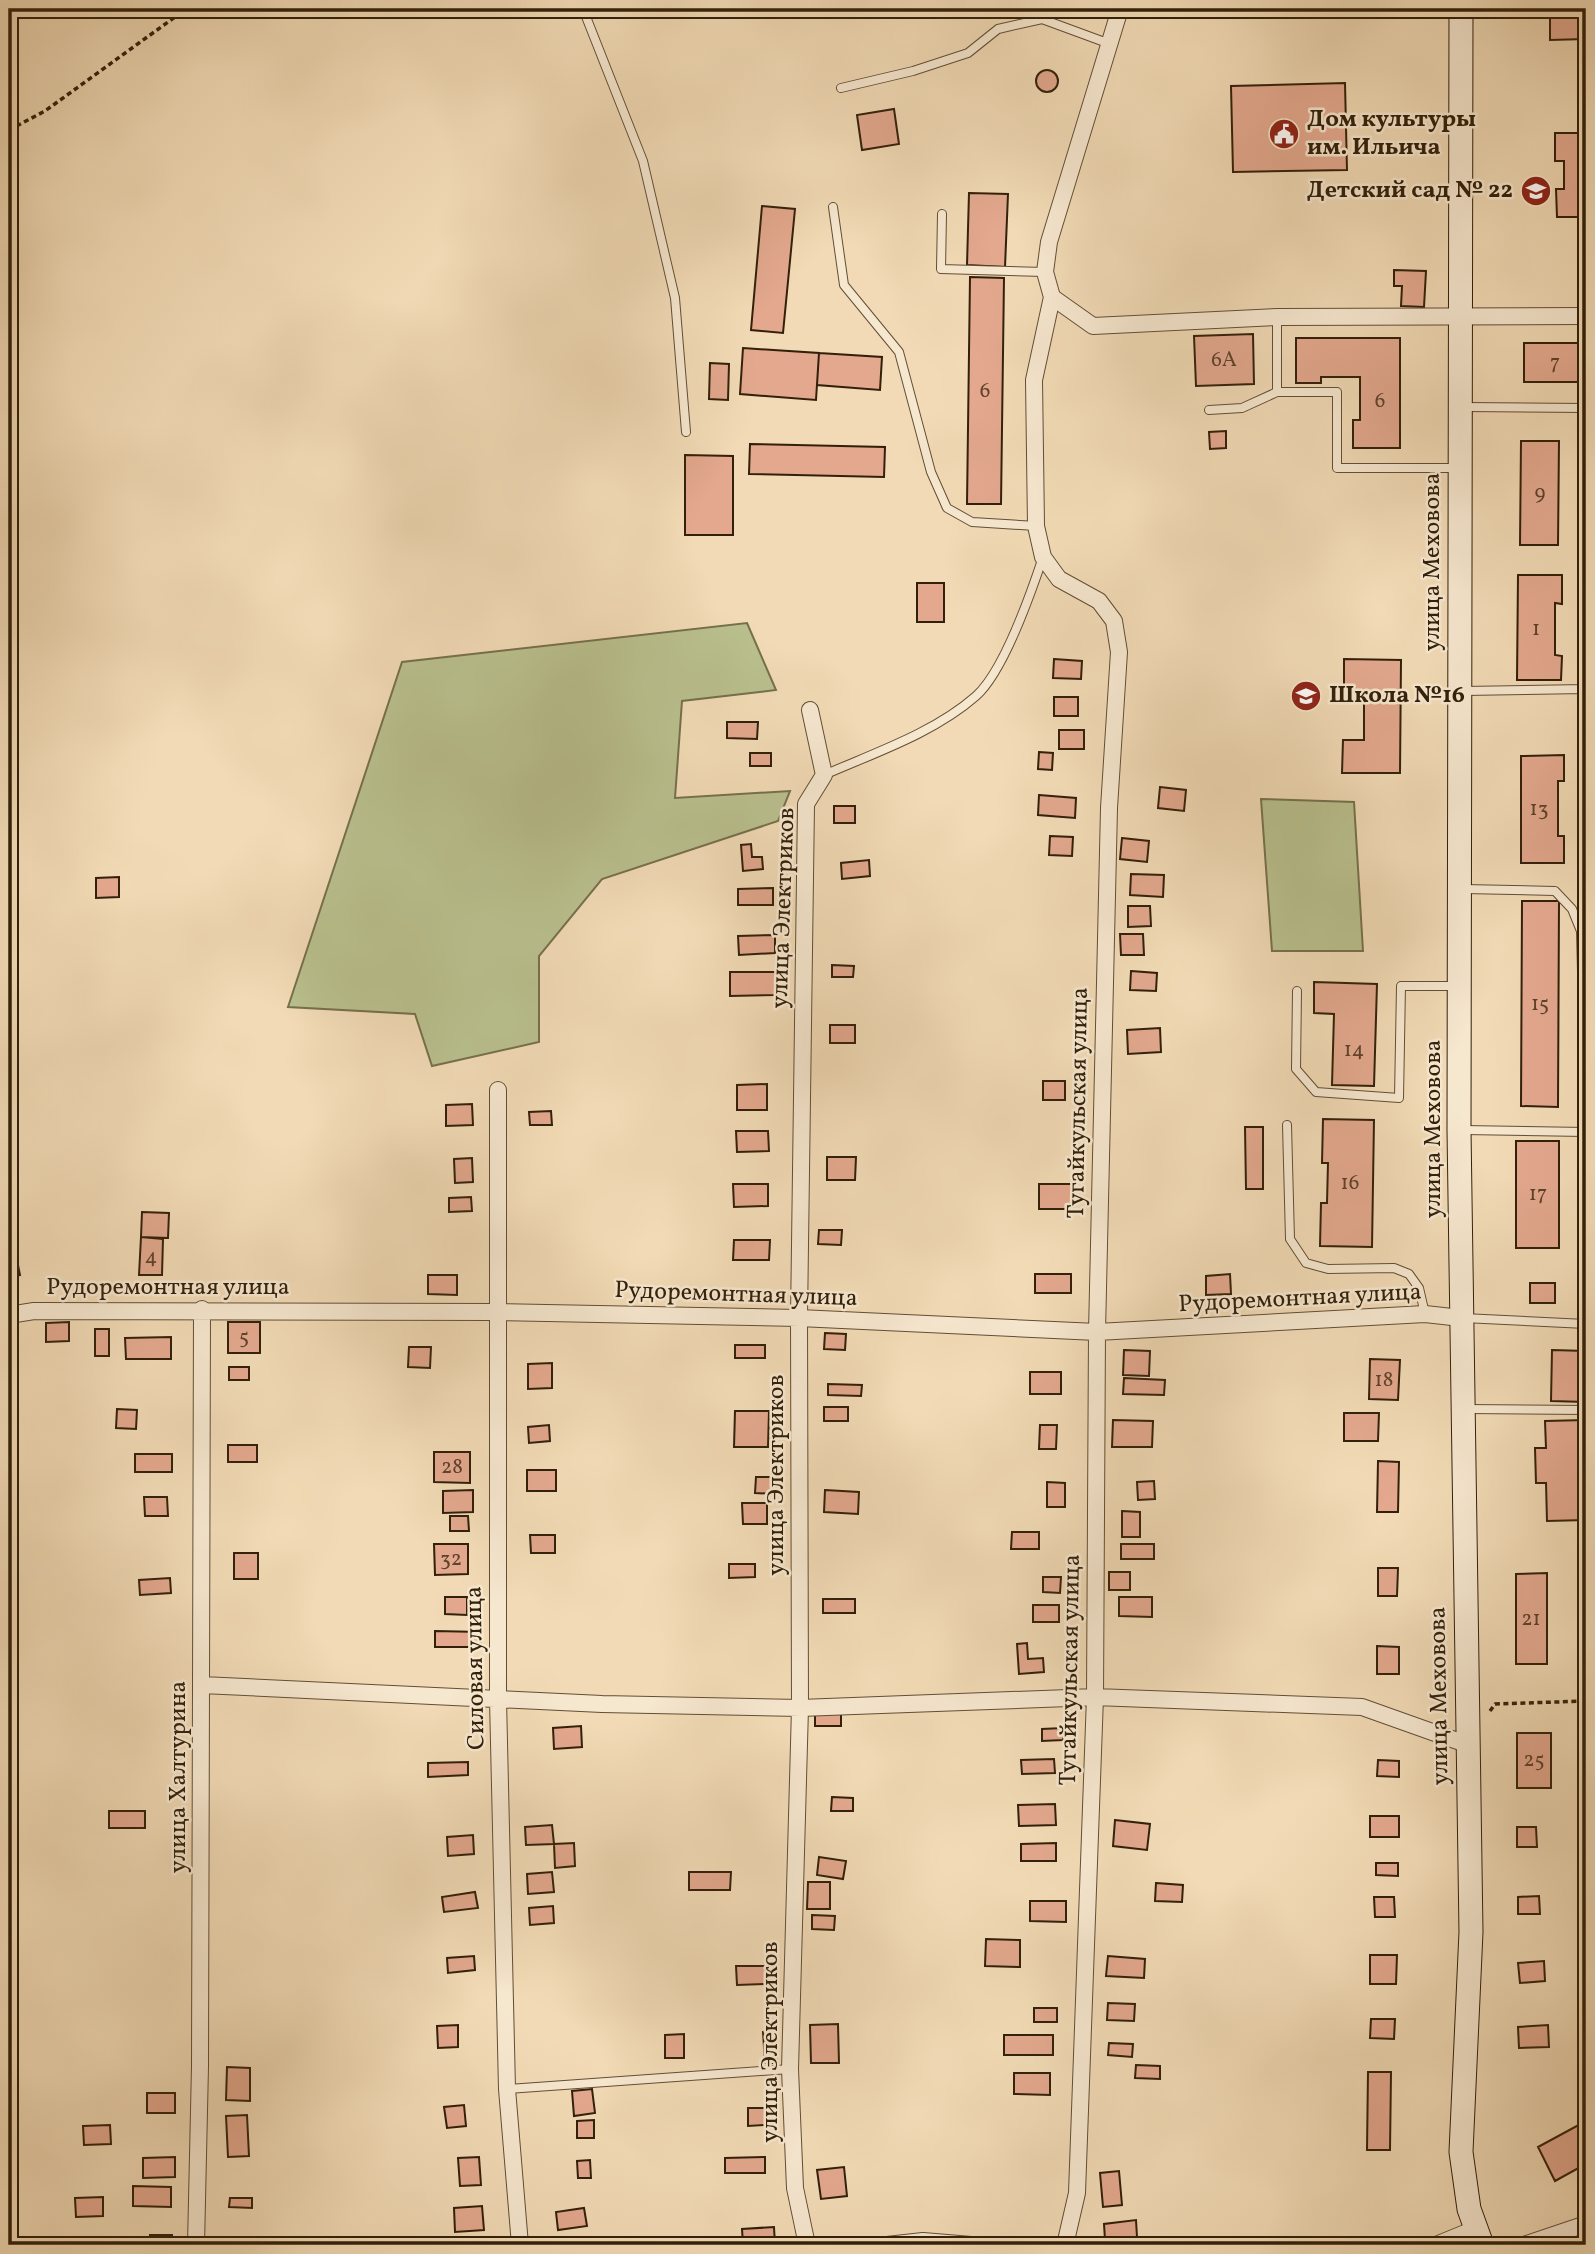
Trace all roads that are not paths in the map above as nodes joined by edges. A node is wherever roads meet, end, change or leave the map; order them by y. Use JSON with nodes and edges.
{"nodes":[{"id":1,"x":583,"y":9,"type":"edge"},
{"id":2,"x":1120,"y":9,"type":"edge"},
{"id":3,"x":1461,"y":9,"type":"edge"},
{"id":4,"x":1110,"y":44,"type":"junction"},
{"id":5,"x":841,"y":88,"type":"dead end"},
{"id":6,"x":833,"y":207,"type":"dead end"},
{"id":7,"x":942,"y":214,"type":"dead end"},
{"id":8,"x":1045,"y":272,"type":"junction"},
{"id":9,"x":1052,"y":298,"type":"junction"},
{"id":10,"x":1586,"y":316,"type":"edge"},
{"id":11,"x":1276,"y":317,"type":"junction"},
{"id":12,"x":1459,"y":317,"type":"junction"},
{"id":13,"x":1277,"y":392,"type":"junction"},
{"id":14,"x":1460,"y":407,"type":"junction"},
{"id":15,"x":1585,"y":408,"type":"edge"},
{"id":16,"x":1209,"y":410,"type":"dead end"},
{"id":17,"x":686,"y":432,"type":"dead end"},
{"id":18,"x":1459,"y":468,"type":"junction"},
{"id":19,"x":1036,"y":526,"type":"junction"},
{"id":20,"x":1582,"y":533,"type":"dead end"},
{"id":21,"x":1043,"y":557,"type":"junction"},
{"id":22,"x":1584,"y":608,"type":"dead end"},
{"id":23,"x":1585,"y":689,"type":"edge"},
{"id":24,"x":1460,"y":691,"type":"junction"},
{"id":25,"x":810,"y":710,"type":"dead end"},
{"id":26,"x":824,"y":775,"type":"junction"},
{"id":27,"x":1586,"y":843,"type":"edge"},
{"id":28,"x":1460,"y":888,"type":"junction"},
{"id":29,"x":1460,"y":986,"type":"junction"},
{"id":30,"x":1297,"y":991,"type":"dead end"},
{"id":31,"x":498,"y":1090,"type":"dead end"},
{"id":32,"x":1287,"y":1125,"type":"dead end"},
{"id":33,"x":1459,"y":1130,"type":"junction"},
{"id":34,"x":1586,"y":1132,"type":"edge"},
{"id":35,"x":1584,"y":1255,"type":"dead end"},
{"id":36,"x":202,"y":1309,"type":"junction"},
{"id":37,"x":499,"y":1312,"type":"junction"},
{"id":38,"x":1425,"y":1314,"type":"junction"},
{"id":39,"x":9,"y":1315,"type":"edge"},
{"id":40,"x":799,"y":1318,"type":"junction"},
{"id":41,"x":1461,"y":1318,"type":"junction"},
{"id":42,"x":1586,"y":1324,"type":"edge"},
{"id":43,"x":1097,"y":1332,"type":"junction"},
{"id":44,"x":1462,"y":1409,"type":"junction"},
{"id":45,"x":1586,"y":1410,"type":"edge"},
{"id":46,"x":202,"y":1685,"type":"junction"},
{"id":47,"x":1095,"y":1697,"type":"junction"},
{"id":48,"x":498,"y":1699,"type":"junction"},
{"id":49,"x":800,"y":1708,"type":"junction"},
{"id":50,"x":1466,"y":1744,"type":"junction"},
{"id":51,"x":790,"y":2069,"type":"junction"},
{"id":52,"x":507,"y":2089,"type":"junction"},
{"id":53,"x":1586,"y":2224,"type":"edge"},
{"id":54,"x":1478,"y":2237,"type":"edge"},
{"id":55,"x":1556,"y":2240,"type":"edge"},
{"id":56,"x":196,"y":2245,"type":"edge"},
{"id":57,"x":520,"y":2245,"type":"edge"},
{"id":58,"x":807,"y":2245,"type":"edge"},
{"id":59,"x":887,"y":2245,"type":"edge"},
{"id":60,"x":971,"y":2245,"type":"edge"},
{"id":61,"x":1065,"y":2245,"type":"edge"},
{"id":62,"x":1436,"y":2245,"type":"edge"},
{"id":63,"x":1524,"y":2245,"type":"edge"}],
"edges":[{"from":1,"to":17,"type":"lane"},
{"from":2,"to":4,"type":"street","name":"Тугайкульская улица"},
{"from":3,"to":12,"type":"street","name":"улица Меховова"},
{"from":4,"to":5,"type":"lane"},
{"from":4,"to":8,"type":"street","name":"Тугайкульская улица"},
{"from":6,"to":19,"type":"lane"},
{"from":7,"to":8,"type":"lane"},
{"from":8,"to":9,"type":"street","name":"Тугайкульская улица"},
{"from":9,"to":11,"type":"street"},
{"from":9,"to":19,"type":"street","name":"Тугайкульская улица"},
{"from":10,"to":12,"type":"street"},
{"from":11,"to":12,"type":"street"},
{"from":11,"to":13,"type":"lane"},
{"from":12,"to":14,"type":"street","name":"улица Меховова"},
{"from":13,"to":16,"type":"lane"},
{"from":13,"to":18,"type":"lane"},
{"from":14,"to":15,"type":"lane"},
{"from":14,"to":18,"type":"street","name":"улица Меховова"},
{"from":15,"to":20,"type":"lane"},
{"from":18,"to":24,"type":"street","name":"улица Меховова"},
{"from":19,"to":21,"type":"street","name":"Тугайкульская улица"},
{"from":21,"to":26,"type":"lane"},
{"from":21,"to":43,"type":"street","name":"Тугайкульская улица"},
{"from":22,"to":23,"type":"lane"},
{"from":23,"to":24,"type":"lane"},
{"from":23,"to":27,"type":"lane"},
{"from":24,"to":28,"type":"street","name":"улица Меховова"},
{"from":25,"to":26,"type":"street"},
{"from":26,"to":40,"type":"street","name":"улица Электриков"},
{"from":28,"to":29,"type":"street","name":"улица Меховова"},
{"from":28,"to":34,"type":"lane"},
{"from":29,"to":30,"type":"lane"},
{"from":29,"to":33,"type":"street","name":"улица Меховова"},
{"from":31,"to":37,"type":"street","name":"Силовая улица"},
{"from":32,"to":38,"type":"lane"},
{"from":33,"to":34,"type":"lane"},
{"from":33,"to":41,"type":"street","name":"улица Меховова"},
{"from":34,"to":35,"type":"lane"},
{"from":36,"to":37,"type":"street","name":"Рудоремонтная улица"},
{"from":36,"to":39,"type":"street","name":"Рудоремонтная улица"},
{"from":36,"to":46,"type":"street","name":"улица Халтурина"},
{"from":37,"to":40,"type":"street","name":"Рудоремонтная улица"},
{"from":37,"to":48,"type":"street","name":"Силовая улица"},
{"from":38,"to":41,"type":"street","name":"Рудоремонтная улица"},
{"from":38,"to":43,"type":"street","name":"Рудоремонтная улица"},
{"from":40,"to":43,"type":"street","name":"Рудоремонтная улица"},
{"from":40,"to":49,"type":"street","name":"улица Электриков"},
{"from":41,"to":42,"type":"lane"},
{"from":41,"to":44,"type":"street","name":"улица Меховова"},
{"from":43,"to":47,"type":"street","name":"Тугайкульская улица"},
{"from":44,"to":45,"type":"lane"},
{"from":44,"to":50,"type":"street","name":"улица Меховова"},
{"from":46,"to":48,"type":"street"},
{"from":46,"to":56,"type":"street","name":"улица Халтурина"},
{"from":47,"to":49,"type":"street"},
{"from":47,"to":50,"type":"street"},
{"from":47,"to":61,"type":"street","name":"Тугайкульская улица"},
{"from":48,"to":49,"type":"street"},
{"from":48,"to":52,"type":"street","name":"Силовая улица"},
{"from":49,"to":51,"type":"street","name":"улица Электриков"},
{"from":50,"to":54,"type":"street","name":"улица Меховова"},
{"from":51,"to":52,"type":"lane"},
{"from":51,"to":58,"type":"street","name":"улица Электриков"},
{"from":52,"to":57,"type":"street","name":"Силовая улица"},
{"from":53,"to":55,"type":"street"},
{"from":54,"to":62,"type":"street"},
{"from":55,"to":63,"type":"street"},
{"from":59,"to":60,"type":"street"}]}
